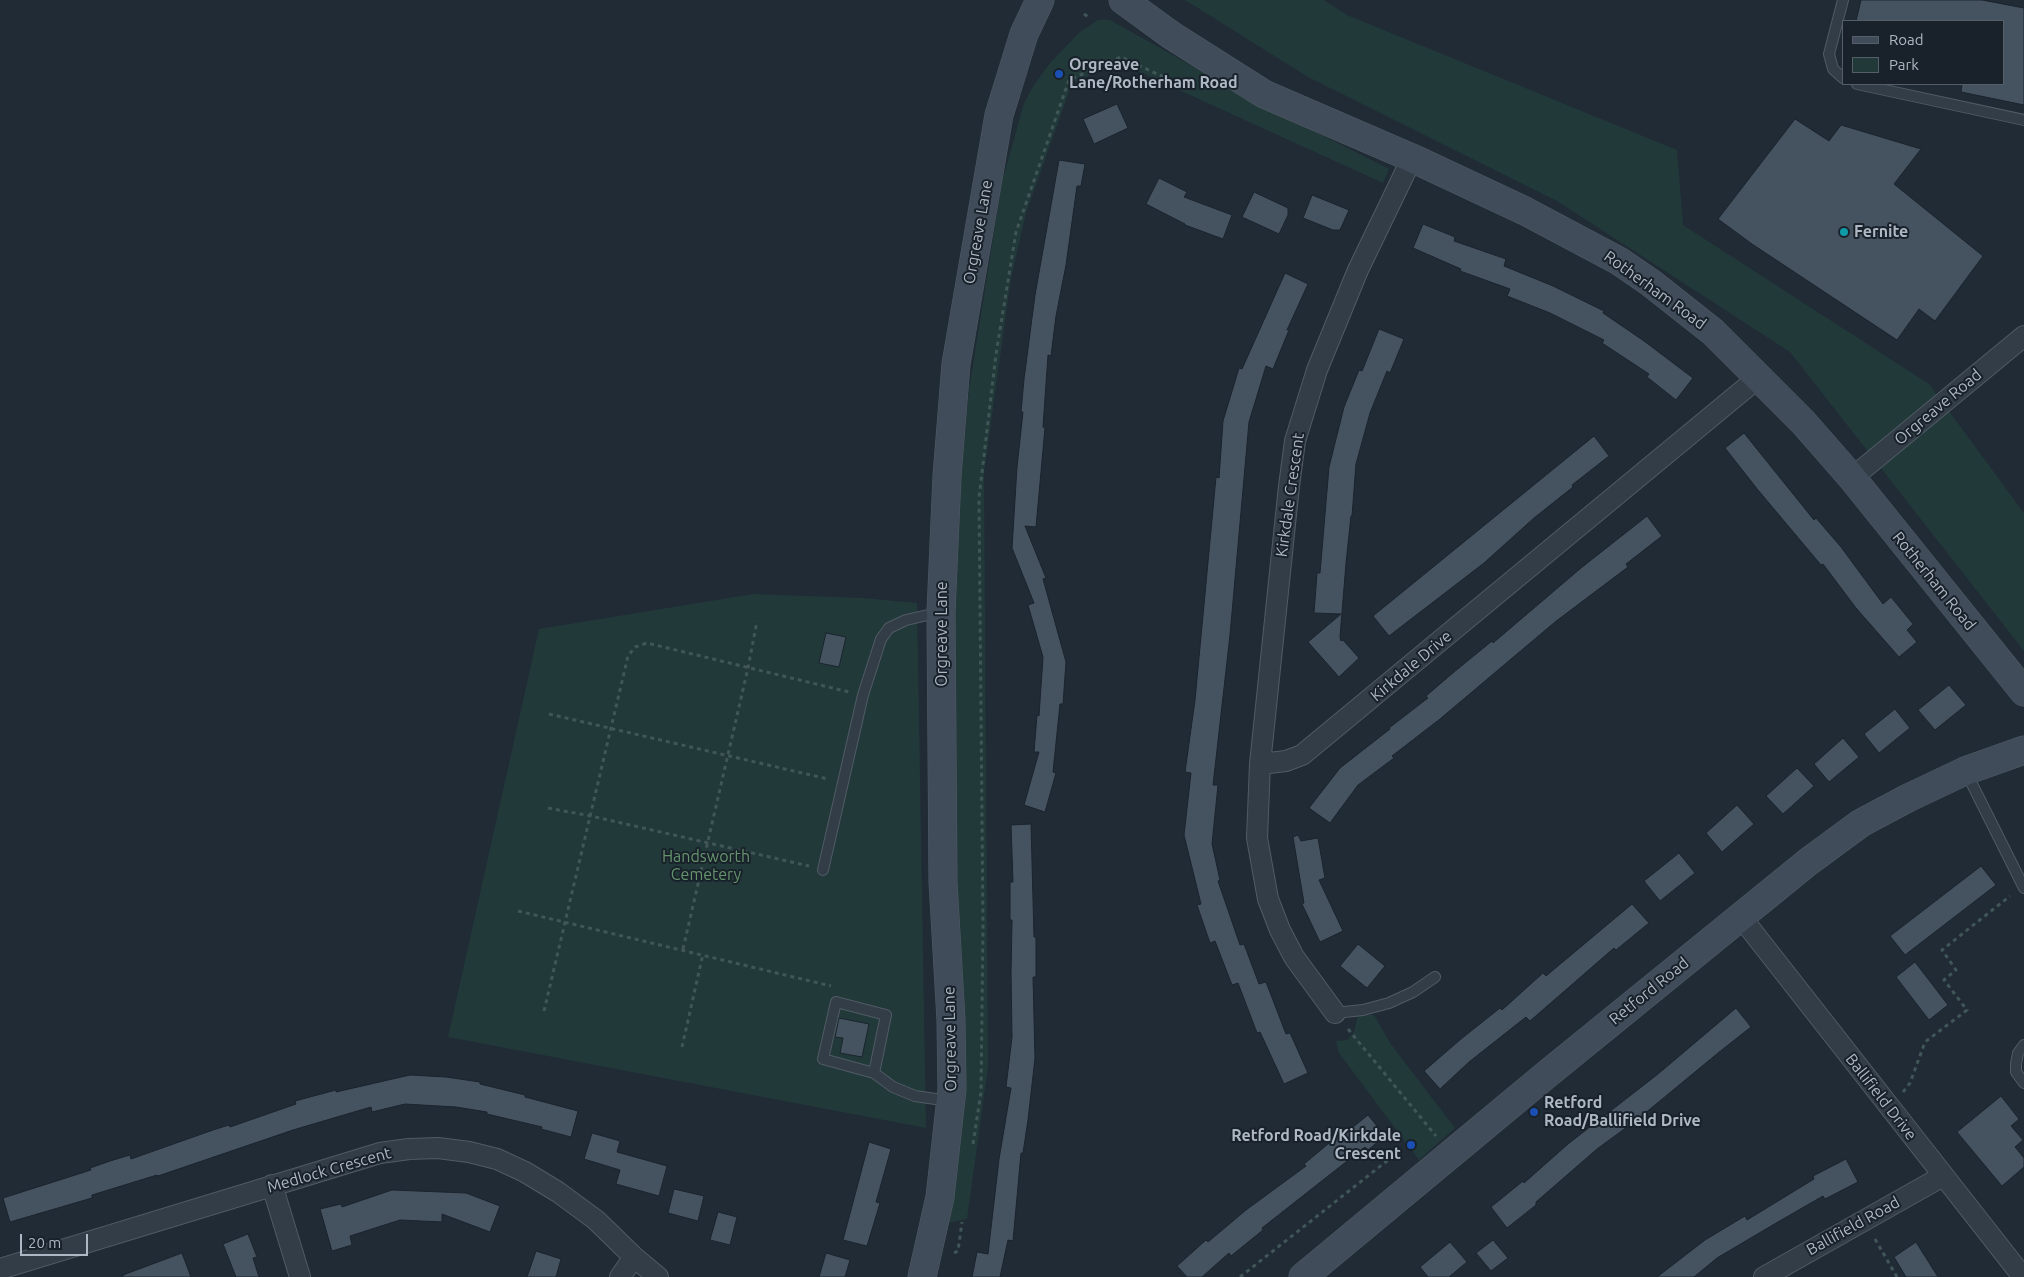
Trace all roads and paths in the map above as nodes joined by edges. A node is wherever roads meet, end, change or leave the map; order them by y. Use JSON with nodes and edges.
{"nodes":[{"id":1,"x":1040,"y":0,"type":"edge"},
{"id":2,"x":1123,"y":0,"type":"edge"},
{"id":3,"x":1843,"y":0,"type":"edge"},
{"id":4,"x":1084,"y":14,"type":"dead end"},
{"id":5,"x":1090,"y":18,"type":"dead end"},
{"id":6,"x":1842,"y":77,"type":"edge"},
{"id":7,"x":1170,"y":80,"type":"dead end"},
{"id":8,"x":1862,"y":85,"type":"edge"},
{"id":9,"x":2024,"y":120,"type":"edge"},
{"id":10,"x":1412,"y":158,"type":"junction"},
{"id":11,"x":2024,"y":336,"type":"edge"},
{"id":12,"x":1759,"y":377,"type":"junction"},
{"id":13,"x":1852,"y":478,"type":"junction"},
{"id":14,"x":941,"y":612,"type":"junction"},
{"id":15,"x":757,"y":621,"type":"dead end"},
{"id":16,"x":748,"y":668,"type":"junction"},
{"id":17,"x":2024,"y":692,"type":"edge"},
{"id":18,"x":863,"y":695,"type":"junction"},
{"id":19,"x":549,"y":714,"type":"dead end"},
{"id":20,"x":611,"y":728,"type":"junction"},
{"id":21,"x":2024,"y":750,"type":"edge"},
{"id":22,"x":728,"y":756,"type":"junction"},
{"id":23,"x":1260,"y":764,"type":"junction"},
{"id":24,"x":1965,"y":771,"type":"junction"},
{"id":25,"x":844,"y":782,"type":"junction"},
{"id":26,"x":548,"y":808,"type":"dead end"},
{"id":27,"x":591,"y":816,"type":"junction"},
{"id":28,"x":708,"y":843,"type":"junction"},
{"id":29,"x":823,"y":870,"type":"joint"},
{"id":30,"x":2023,"y":886,"type":"edge"},
{"id":31,"x":518,"y":911,"type":"dead end"},
{"id":32,"x":1741,"y":917,"type":"junction"},
{"id":33,"x":566,"y":922,"type":"junction"},
{"id":34,"x":683,"y":949,"type":"junction"},
{"id":35,"x":703,"y":954,"type":"junction"},
{"id":36,"x":1435,"y":977,"type":"dead end"},
{"id":37,"x":836,"y":1002,"type":"junction"},
{"id":38,"x":544,"y":1011,"type":"dead end"},
{"id":39,"x":1335,"y":1013,"type":"junction"},
{"id":40,"x":2024,"y":1045,"type":"edge"},
{"id":41,"x":682,"y":1047,"type":"dead end"},
{"id":42,"x":874,"y":1073,"type":"junction"},
{"id":43,"x":2024,"y":1083,"type":"edge"},
{"id":44,"x":951,"y":1101,"type":"junction"},
{"id":45,"x":1888,"y":1105,"type":"junction"},
{"id":46,"x":972,"y":1153,"type":"dead end"},
{"id":47,"x":1397,"y":1153,"type":"dead end"},
{"id":48,"x":1451,"y":1155,"type":"junction"},
{"id":49,"x":1943,"y":1176,"type":"junction"},
{"id":50,"x":272,"y":1185,"type":"junction"},
{"id":51,"x":963,"y":1212,"type":"dead end"},
{"id":52,"x":1864,"y":1220,"type":"junction"},
{"id":53,"x":634,"y":1257,"type":"junction"},
{"id":54,"x":3,"y":1271,"type":"edge"},
{"id":55,"x":924,"y":1271,"type":"edge"},
{"id":56,"x":300,"y":1277,"type":"edge"},
{"id":57,"x":620,"y":1277,"type":"edge"},
{"id":58,"x":658,"y":1277,"type":"edge"},
{"id":59,"x":1240,"y":1277,"type":"edge"},
{"id":60,"x":1303,"y":1277,"type":"edge"},
{"id":61,"x":1764,"y":1277,"type":"edge"},
{"id":62,"x":1898,"y":1277,"type":"edge"},
{"id":63,"x":2023,"y":1277,"type":"edge"}],
"edges":[{"from":1,"to":14,"type":"main road","name":"Orgreave Lane"},
{"from":2,"to":10,"type":"main road","name":"Rotherham Road"},
{"from":3,"to":6,"type":"lane"},
{"from":4,"to":5,"type":"path"},
{"from":7,"to":46,"type":"path"},
{"from":8,"to":9,"type":"lane"},
{"from":10,"to":12,"type":"main road","name":"Rotherham Road"},
{"from":10,"to":23,"type":"street","name":"Kirkdale Crescent"},
{"from":11,"to":13,"type":"street","name":"Orgreave Road"},
{"from":12,"to":13,"type":"main road","name":"Rotherham Road"},
{"from":12,"to":23,"type":"street","name":"Kirkdale Drive"},
{"from":13,"to":17,"type":"main road","name":"Rotherham Road"},
{"from":14,"to":18,"type":"lane"},
{"from":14,"to":44,"type":"main road","name":"Orgreave Lane"},
{"from":15,"to":16,"type":"path"},
{"from":16,"to":18,"type":"path"},
{"from":16,"to":20,"type":"path"},
{"from":16,"to":22,"type":"path"},
{"from":18,"to":25,"type":"lane"},
{"from":19,"to":20,"type":"path"},
{"from":20,"to":22,"type":"path"},
{"from":20,"to":27,"type":"path"},
{"from":21,"to":24,"type":"main road","name":"Retford Road"},
{"from":22,"to":25,"type":"path"},
{"from":22,"to":28,"type":"path"},
{"from":23,"to":39,"type":"street"},
{"from":24,"to":30,"type":"lane"},
{"from":24,"to":32,"type":"main road","name":"Retford Road"},
{"from":25,"to":29,"type":"lane"},
{"from":26,"to":27,"type":"path"},
{"from":27,"to":28,"type":"path"},
{"from":27,"to":33,"type":"path"},
{"from":28,"to":29,"type":"path"},
{"from":28,"to":34,"type":"path"},
{"from":30,"to":45,"type":"path"},
{"from":31,"to":33,"type":"path"},
{"from":32,"to":45,"type":"street","name":"Ballifield Drive"},
{"from":32,"to":48,"type":"main road","name":"Retford Road"},
{"from":33,"to":34,"type":"path"},
{"from":33,"to":38,"type":"path"},
{"from":34,"to":35,"type":"path"},
{"from":35,"to":37,"type":"path"},
{"from":35,"to":41,"type":"path"},
{"from":36,"to":39,"type":"lane"},
{"from":37,"to":42,"type":"lane"},
{"from":37,"to":42,"type":"lane"},
{"from":39,"to":48,"type":"path"},
{"from":40,"to":43,"type":"lane"},
{"from":42,"to":44,"type":"lane"},
{"from":44,"to":55,"type":"main road","name":"Orgreave Lane"},
{"from":45,"to":49,"type":"street","name":"Ballifield Drive"},
{"from":47,"to":59,"type":"path"},
{"from":48,"to":60,"type":"main road","name":"Retford Road"},
{"from":49,"to":52,"type":"street","name":"Ballifield Road"},
{"from":49,"to":63,"type":"street","name":"Ballifield Drive"},
{"from":50,"to":53,"type":"street","name":"Medlock Crescent"},
{"from":50,"to":54,"type":"street","name":"Medlock Crescent"},
{"from":50,"to":56,"type":"street"},
{"from":51,"to":55,"type":"path"},
{"from":52,"to":61,"type":"street","name":"Ballifield Road"},
{"from":52,"to":62,"type":"path"},
{"from":53,"to":57,"type":"street"},
{"from":53,"to":58,"type":"street","name":"Medlock Crescent"}]}
